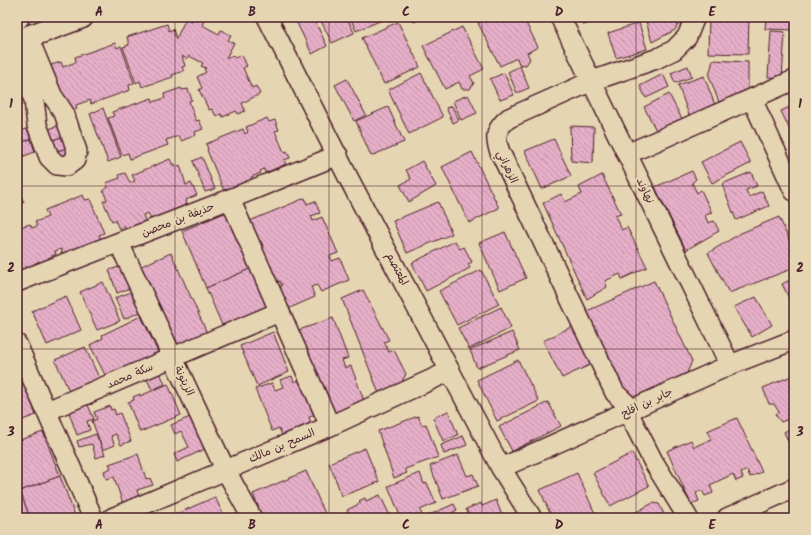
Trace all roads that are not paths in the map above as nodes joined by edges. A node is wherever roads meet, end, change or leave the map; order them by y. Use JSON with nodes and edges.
{"nodes":[{"id":1,"x":82,"y":17,"type":"edge"},
{"id":2,"x":267,"y":17,"type":"edge"},
{"id":3,"x":560,"y":17,"type":"edge"},
{"id":4,"x":695,"y":17,"type":"edge"},
{"id":5,"x":20,"y":44,"type":"edge"},
{"id":6,"x":794,"y":80,"type":"edge"},
{"id":7,"x":592,"y":81,"type":"junction"},
{"id":8,"x":752,"y":99,"type":"junction"},
{"id":9,"x":627,"y":154,"type":"junction"},
{"id":10,"x":338,"y":155,"type":"junction"},
{"id":11,"x":794,"y":190,"type":"edge"},
{"id":12,"x":230,"y":200,"type":"junction"},
{"id":13,"x":119,"y":243,"type":"junction"},
{"id":14,"x":17,"y":282,"type":"edge"},
{"id":15,"x":279,"y":312,"type":"junction"},
{"id":16,"x":794,"y":340,"type":"edge"},
{"id":17,"x":17,"y":344,"type":"edge"},
{"id":18,"x":172,"y":358,"type":"junction"},
{"id":19,"x":730,"y":365,"type":"junction"},
{"id":20,"x":450,"y":371,"type":"junction"},
{"id":21,"x":47,"y":411,"type":"junction"},
{"id":22,"x":630,"y":411,"type":"junction"},
{"id":23,"x":330,"y":426,"type":"junction"},
{"id":24,"x":501,"y":468,"type":"junction"},
{"id":25,"x":225,"y":469,"type":"junction"},
{"id":26,"x":794,"y":488,"type":"edge"},
{"id":27,"x":93,"y":518,"type":"edge"},
{"id":28,"x":112,"y":518,"type":"edge"},
{"id":29,"x":252,"y":518,"type":"edge"},
{"id":30,"x":532,"y":518,"type":"edge"},
{"id":31,"x":688,"y":518,"type":"edge"},
{"id":32,"x":727,"y":518,"type":"edge"}],
"edges":[{"from":1,"to":5,"type":"street"},
{"from":2,"to":10,"type":"street","name":"المعتصم"},
{"from":3,"to":7,"type":"street","name":"نهاوند"},
{"from":4,"to":7,"type":"street","name":"الزهراني"},
{"from":5,"to":5,"type":"street"},
{"from":6,"to":8,"type":"street"},
{"from":7,"to":9,"type":"street","name":"نهاوند"},
{"from":7,"to":22,"type":"street","name":"الزهراني"},
{"from":8,"to":9,"type":"street"},
{"from":8,"to":11,"type":"street"},
{"from":9,"to":19,"type":"street","name":"نهاوند"},
{"from":10,"to":12,"type":"street","name":"حذيفة بن محصن"},
{"from":10,"to":20,"type":"street","name":"المعتصم"},
{"from":12,"to":13,"type":"street","name":"حذيفة بن محصن"},
{"from":12,"to":15,"type":"street"},
{"from":13,"to":14,"type":"street","name":"حذيفة بن محصن"},
{"from":13,"to":18,"type":"street","name":"الزيتونة"},
{"from":15,"to":18,"type":"street","name":"سكة محمد"},
{"from":15,"to":23,"type":"street"},
{"from":16,"to":19,"type":"street","name":"جابر بن افلح"},
{"from":17,"to":21,"type":"street"},
{"from":18,"to":21,"type":"street","name":"سكة محمد"},
{"from":18,"to":25,"type":"street","name":"الزيتونة"},
{"from":19,"to":22,"type":"street","name":"جابر بن افلح"},
{"from":20,"to":23,"type":"street","name":"السمح بن مالك"},
{"from":20,"to":24,"type":"street","name":"المعتصم"},
{"from":21,"to":27,"type":"street"},
{"from":22,"to":24,"type":"street","name":"جابر بن افلح"},
{"from":22,"to":31,"type":"street"},
{"from":23,"to":25,"type":"street","name":"السمح بن مالك"},
{"from":24,"to":30,"type":"street","name":"المعتصم"},
{"from":25,"to":28,"type":"street","name":"السمح بن مالك"},
{"from":25,"to":29,"type":"street","name":"الزيتونة"},
{"from":26,"to":32,"type":"street"}]}
